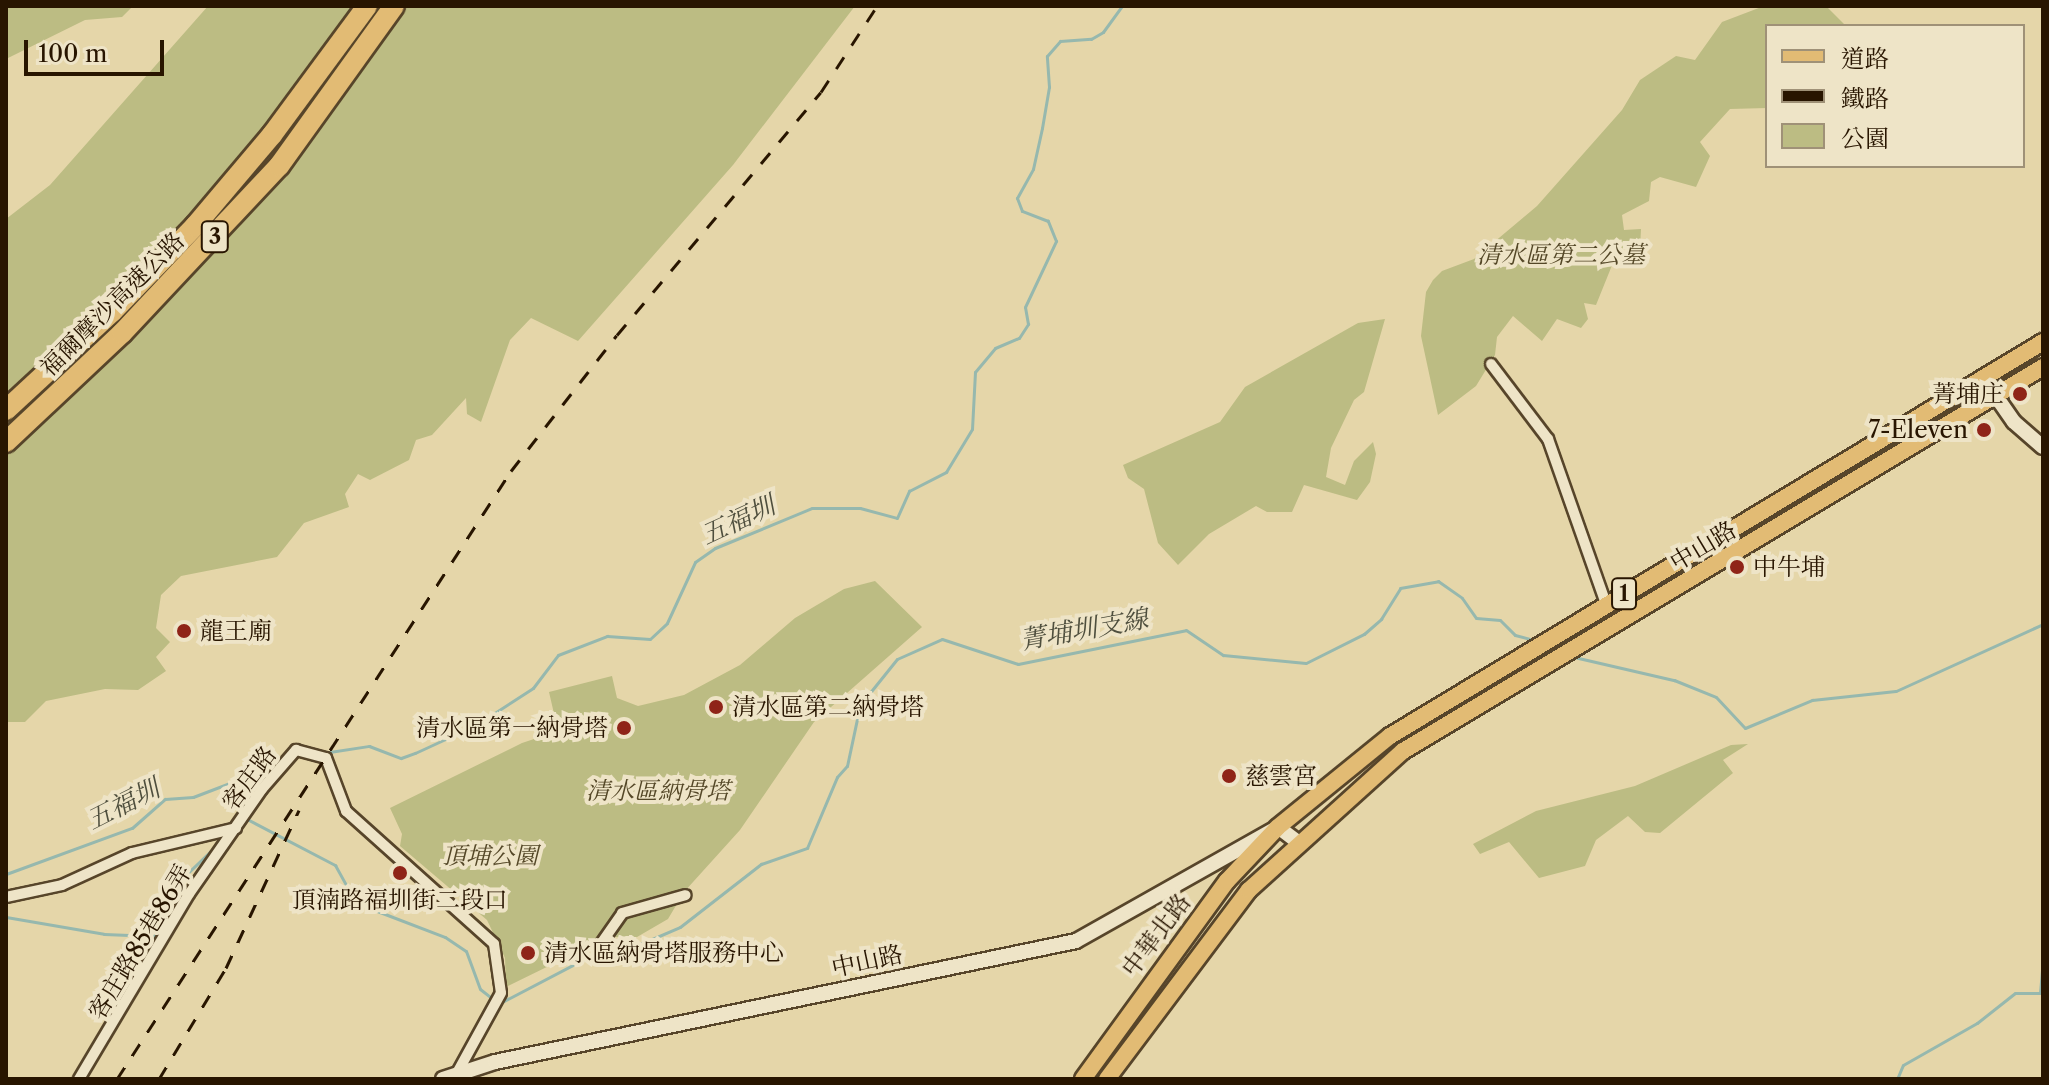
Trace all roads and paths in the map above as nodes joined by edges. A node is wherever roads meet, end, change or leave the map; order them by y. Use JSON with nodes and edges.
{"nodes":[{"id":1,"x":367,"y":6,"type":"edge"},
{"id":2,"x":394,"y":6,"type":"edge"},
{"id":3,"x":2043,"y":342,"type":"edge"},
{"id":4,"x":1491,"y":364,"type":"dead end"},
{"id":5,"x":2043,"y":367,"type":"edge"},
{"id":6,"x":1984,"y":379,"type":"junction"},
{"id":7,"x":1995,"y":397,"type":"junction"},
{"id":8,"x":6,"y":410,"type":"edge"},
{"id":9,"x":6,"y":442,"type":"edge"},
{"id":10,"x":2043,"y":447,"type":"edge"},
{"id":11,"x":1606,"y":604,"type":"junction"},
{"id":12,"x":238,"y":827,"type":"junction"},
{"id":13,"x":1278,"y":827,"type":"junction"},
{"id":14,"x":1298,"y":842,"type":"junction"},
{"id":15,"x":686,"y":895,"type":"dead end"},
{"id":16,"x":6,"y":897,"type":"edge"},
{"id":17,"x":600,"y":945,"type":"dead end"},
{"id":18,"x":450,"y":1076,"type":"edge"},
{"id":19,"x":79,"y":1079,"type":"edge"},
{"id":20,"x":1083,"y":1079,"type":"edge"},
{"id":21,"x":1107,"y":1079,"type":"edge"}],
"edges":[{"from":1,"to":8,"type":"highway","name":"福爾摩沙高速公路","number":"3"},
{"from":2,"to":9,"type":"highway","name":"福爾摩沙高速公路","number":"3"},
{"from":3,"to":6,"type":"main road","name":"中山路","number":"1"},
{"from":4,"to":11,"type":"street"},
{"from":5,"to":7,"type":"main road","name":"中山路","number":"1"},
{"from":6,"to":7,"type":"street"},
{"from":6,"to":11,"type":"main road","name":"中山路","number":"1"},
{"from":7,"to":10,"type":"street"},
{"from":7,"to":14,"type":"main road","name":"中山路","number":"1"},
{"from":11,"to":13,"type":"main road","name":"中山路","number":"1"},
{"from":12,"to":16,"type":"street","name":"客庄路"},
{"from":12,"to":18,"type":"street","name":"客庄路"},
{"from":12,"to":19,"type":"street","name":"客庄路85巷86弄"},
{"from":13,"to":14,"type":"street"},
{"from":13,"to":18,"type":"street","name":"中山路"},
{"from":13,"to":20,"type":"main road","name":"中華北路","number":"1"},
{"from":14,"to":21,"type":"main road","name":"中華北路","number":"1"},
{"from":15,"to":17,"type":"street"}]}
